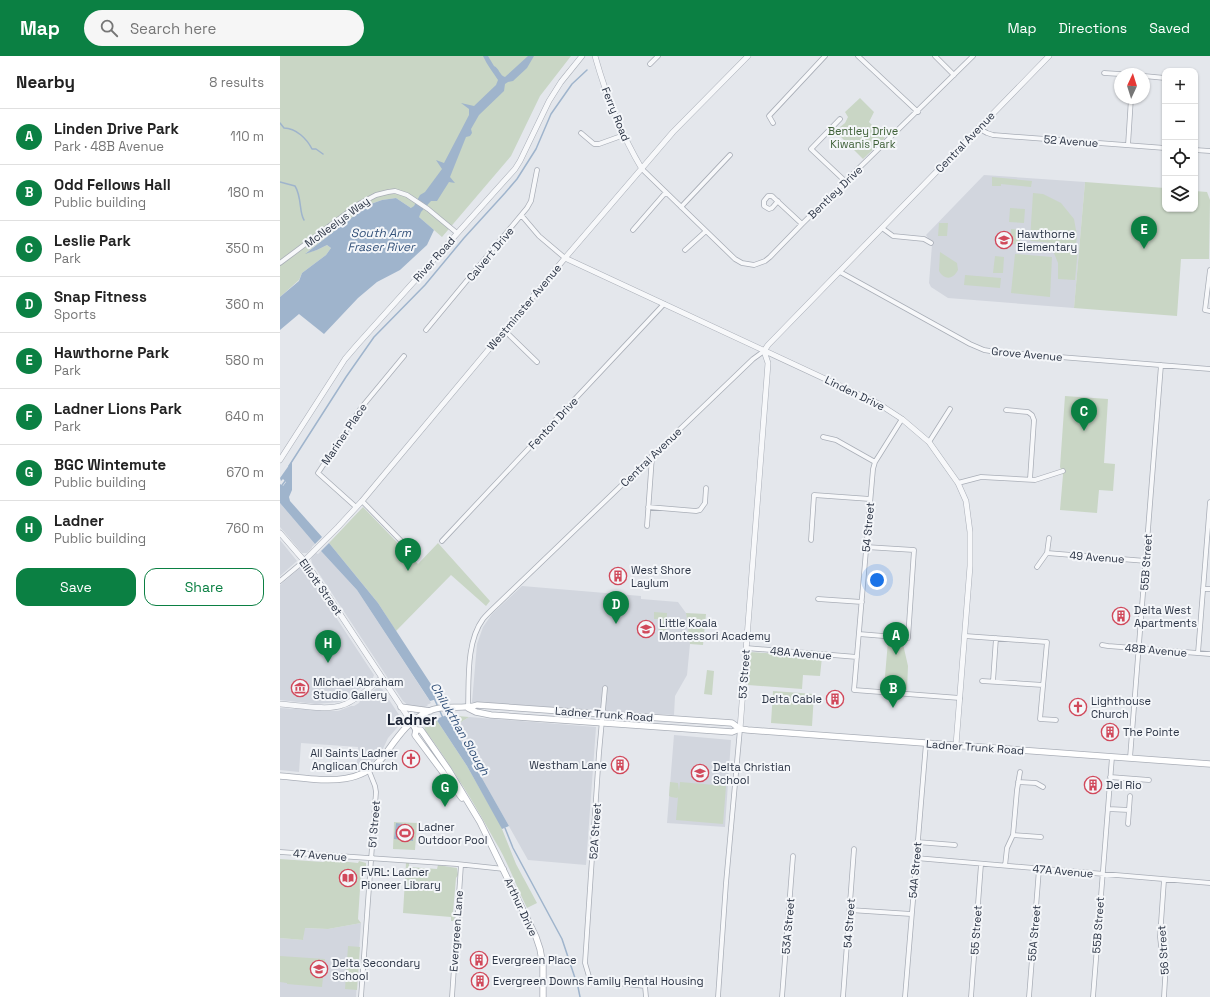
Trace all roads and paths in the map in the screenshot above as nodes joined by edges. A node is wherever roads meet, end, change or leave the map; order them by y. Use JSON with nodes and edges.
{"nodes":[{"id":1,"x":582,"y":56,"type":"edge"},
{"id":2,"x":595,"y":56,"type":"edge"},
{"id":3,"x":658,"y":56,"type":"edge"},
{"id":4,"x":748,"y":56,"type":"edge"},
{"id":5,"x":825,"y":56,"type":"edge"},
{"id":6,"x":858,"y":56,"type":"edge"},
{"id":7,"x":935,"y":56,"type":"edge"},
{"id":8,"x":973,"y":56,"type":"edge"},
{"id":9,"x":1049,"y":56,"type":"edge"},
{"id":10,"x":650,"y":64,"type":"dead end"},
{"id":11,"x":1104,"y":73,"type":"dead end"},
{"id":12,"x":1114,"y":74,"type":"edge"},
{"id":13,"x":954,"y":75,"type":"junction"},
{"id":14,"x":1150,"y":77,"type":"edge"},
{"id":15,"x":1162,"y":78,"type":"edge"},
{"id":16,"x":1131,"y":104,"type":"edge"},
{"id":17,"x":918,"y":112,"type":"junction"},
{"id":18,"x":840,"y":119,"type":"dead end"},
{"id":19,"x":773,"y":123,"type":"dead end"},
{"id":20,"x":978,"y":128,"type":"junction"},
{"id":21,"x":581,"y":134,"type":"dead end"},
{"id":22,"x":624,"y":135,"type":"junction"},
{"id":23,"x":1128,"y":145,"type":"junction"},
{"id":24,"x":1162,"y":148,"type":"edge"},
{"id":25,"x":1198,"y":150,"type":"edge"},
{"id":26,"x":1210,"y":151,"type":"edge"},
{"id":27,"x":730,"y":155,"type":"dead end"},
{"id":28,"x":642,"y":169,"type":"junction"},
{"id":29,"x":537,"y":170,"type":"dead end"},
{"id":30,"x":845,"y":181,"type":"junction"},
{"id":31,"x":666,"y":192,"type":"junction"},
{"id":32,"x":778,"y":202,"type":"dead end"},
{"id":33,"x":682,"y":207,"type":"junction"},
{"id":34,"x":522,"y":216,"type":"junction"},
{"id":35,"x":802,"y":224,"type":"junction"},
{"id":36,"x":882,"y":228,"type":"junction"},
{"id":37,"x":633,"y":230,"type":"dead end"},
{"id":38,"x":706,"y":231,"type":"junction"},
{"id":39,"x":457,"y":233,"type":"junction"},
{"id":40,"x":931,"y":243,"type":"dead end"},
{"id":41,"x":685,"y":250,"type":"dead end"},
{"id":42,"x":565,"y":258,"type":"junction"},
{"id":43,"x":280,"y":263,"type":"edge"},
{"id":44,"x":1210,"y":270,"type":"edge"},
{"id":45,"x":840,"y":272,"type":"junction"},
{"id":46,"x":664,"y":304,"type":"junction"},
{"id":47,"x":1210,"y":311,"type":"edge"},
{"id":48,"x":426,"y":330,"type":"dead end"},
{"id":49,"x":504,"y":330,"type":"junction"},
{"id":50,"x":764,"y":351,"type":"junction"},
{"id":51,"x":404,"y":356,"type":"dead end"},
{"id":52,"x":537,"y":362,"type":"dead end"},
{"id":53,"x":1161,"y":365,"type":"junction"},
{"id":54,"x":1210,"y":369,"type":"edge"},
{"id":55,"x":950,"y":408,"type":"dead end"},
{"id":56,"x":1006,"y":410,"type":"dead end"},
{"id":57,"x":902,"y":418,"type":"junction"},
{"id":58,"x":823,"y":438,"type":"dead end"},
{"id":59,"x":930,"y":442,"type":"junction"},
{"id":60,"x":652,"y":457,"type":"junction"},
{"id":61,"x":280,"y":460,"type":"edge"},
{"id":62,"x":875,"y":462,"type":"junction"},
{"id":63,"x":1063,"y":471,"type":"dead end"},
{"id":64,"x":1030,"y":479,"type":"junction"},
{"id":65,"x":958,"y":483,"type":"junction"},
{"id":66,"x":706,"y":488,"type":"dead end"},
{"id":67,"x":870,"y":499,"type":"junction"},
{"id":68,"x":362,"y":501,"type":"junction"},
{"id":69,"x":1210,"y":502,"type":"edge"},
{"id":70,"x":356,"y":507,"type":"junction"},
{"id":71,"x":648,"y":507,"type":"junction"},
{"id":72,"x":647,"y":526,"type":"dead end"},
{"id":73,"x":280,"y":533,"type":"edge"},
{"id":74,"x":1049,"y":538,"type":"dead end"},
{"id":75,"x":811,"y":540,"type":"dead end"},
{"id":76,"x":442,"y":541,"type":"dead end"},
{"id":77,"x":866,"y":547,"type":"junction"},
{"id":78,"x":409,"y":549,"type":"dead end"},
{"id":79,"x":1047,"y":554,"type":"junction"},
{"id":80,"x":304,"y":561,"type":"junction"},
{"id":81,"x":1146,"y":561,"type":"junction"},
{"id":82,"x":1037,"y":567,"type":"dead end"},
{"id":83,"x":280,"y":581,"type":"edge"},
{"id":84,"x":1203,"y":589,"type":"junction"},
{"id":85,"x":1210,"y":589,"type":"edge"},
{"id":86,"x":818,"y":599,"type":"dead end"},
{"id":87,"x":862,"y":602,"type":"junction"},
{"id":88,"x":859,"y":634,"type":"junction"},
{"id":89,"x":965,"y":636,"type":"junction"},
{"id":90,"x":996,"y":638,"type":"junction"},
{"id":91,"x":1102,"y":645,"type":"dead end"},
{"id":92,"x":746,"y":648,"type":"junction"},
{"id":93,"x":1139,"y":649,"type":"junction"},
{"id":94,"x":1198,"y":653,"type":"junction"},
{"id":95,"x":1210,"y":654,"type":"edge"},
{"id":96,"x":857,"y":657,"type":"junction"},
{"id":97,"x":382,"y":678,"type":"junction"},
{"id":98,"x":982,"y":680,"type":"dead end"},
{"id":99,"x":993,"y":681,"type":"junction"},
{"id":100,"x":1043,"y":685,"type":"junction"},
{"id":101,"x":605,"y":688,"type":"dead end"},
{"id":102,"x":960,"y":698,"type":"junction"},
{"id":103,"x":280,"y":704,"type":"edge"},
{"id":104,"x":401,"y":707,"type":"junction"},
{"id":105,"x":468,"y":708,"type":"junction"},
{"id":106,"x":430,"y":711,"type":"junction"},
{"id":107,"x":603,"y":714,"type":"junction"},
{"id":108,"x":1056,"y":720,"type":"dead end"},
{"id":109,"x":603,"y":722,"type":"junction"},
{"id":110,"x":412,"y":723,"type":"junction"},
{"id":111,"x":740,"y":729,"type":"junction"},
{"id":112,"x":926,"y":743,"type":"junction"},
{"id":113,"x":956,"y":745,"type":"junction"},
{"id":114,"x":1112,"y":757,"type":"junction"},
{"id":115,"x":1130,"y":758,"type":"junction"},
{"id":116,"x":1210,"y":764,"type":"edge"},
{"id":117,"x":369,"y":771,"type":"junction"},
{"id":118,"x":1020,"y":772,"type":"dead end"},
{"id":119,"x":280,"y":776,"type":"edge"},
{"id":120,"x":1110,"y":777,"type":"junction"},
{"id":121,"x":1149,"y":780,"type":"dead end"},
{"id":122,"x":1018,"y":782,"type":"junction"},
{"id":123,"x":1044,"y":787,"type":"dead end"},
{"id":124,"x":1130,"y":796,"type":"dead end"},
{"id":125,"x":1108,"y":809,"type":"junction"},
{"id":126,"x":1129,"y":810,"type":"junction"},
{"id":127,"x":1128,"y":824,"type":"dead end"},
{"id":128,"x":1012,"y":835,"type":"junction"},
{"id":129,"x":1041,"y":837,"type":"dead end"},
{"id":130,"x":917,"y":842,"type":"junction"},
{"id":131,"x":955,"y":845,"type":"dead end"},
{"id":132,"x":854,"y":849,"type":"dead end"},
{"id":133,"x":280,"y":852,"type":"edge"},
{"id":134,"x":793,"y":856,"type":"dead end"},
{"id":135,"x":371,"y":858,"type":"junction"},
{"id":136,"x":916,"y":858,"type":"junction"},
{"id":137,"x":981,"y":864,"type":"junction"},
{"id":138,"x":461,"y":865,"type":"junction"},
{"id":139,"x":1005,"y":866,"type":"junction"},
{"id":140,"x":504,"y":869,"type":"junction"},
{"id":141,"x":1039,"y":869,"type":"junction"},
{"id":142,"x":1102,"y":874,"type":"junction"},
{"id":143,"x":1164,"y":880,"type":"junction"},
{"id":144,"x":1210,"y":883,"type":"edge"},
{"id":145,"x":850,"y":910,"type":"junction"},
{"id":146,"x":911,"y":914,"type":"junction"},
{"id":147,"x":361,"y":997,"type":"edge"},
{"id":148,"x":452,"y":997,"type":"edge"},
{"id":149,"x":543,"y":997,"type":"edge"},
{"id":150,"x":646,"y":997,"type":"edge"},
{"id":151,"x":718,"y":997,"type":"edge"},
{"id":152,"x":782,"y":997,"type":"edge"},
{"id":153,"x":843,"y":997,"type":"edge"},
{"id":154,"x":905,"y":997,"type":"edge"},
{"id":155,"x":971,"y":997,"type":"edge"},
{"id":156,"x":1029,"y":997,"type":"edge"},
{"id":157,"x":1093,"y":997,"type":"edge"},
{"id":158,"x":1164,"y":997,"type":"edge"}],
"edges":[{"from":1,"to":39,"type":"street","name":"River Road"},
{"from":2,"to":22,"type":"street","name":"Ferry Road"},
{"from":3,"to":10,"type":"street"},
{"from":4,"to":28,"type":"street","name":"Westminster Avenue"},
{"from":5,"to":19,"type":"street"},
{"from":6,"to":17,"type":"street"},
{"from":7,"to":13,"type":"street"},
{"from":8,"to":13,"type":"street","name":"Bentley Drive"},
{"from":9,"to":20,"type":"street","name":"Central Avenue"},
{"from":11,"to":12,"type":"street"},
{"from":13,"to":17,"type":"street","name":"Bentley Drive"},
{"from":14,"to":15,"type":"street"},
{"from":16,"to":23,"type":"street"},
{"from":17,"to":30,"type":"street","name":"Bentley Drive"},
{"from":18,"to":30,"type":"street"},
{"from":20,"to":23,"type":"street","name":"52 Avenue"},
{"from":20,"to":36,"type":"street","name":"Central Avenue"},
{"from":21,"to":22,"type":"street"},
{"from":22,"to":28,"type":"street","name":"Ferry Road"},
{"from":23,"to":24,"type":"street","name":"52 Avenue"},
{"from":25,"to":26,"type":"street"},
{"from":27,"to":33,"type":"street"},
{"from":28,"to":31,"type":"street","name":"Bentley Drive"},
{"from":28,"to":42,"type":"street","name":"Westminster Avenue"},
{"from":29,"to":34,"type":"street","name":"Calvert Drive"},
{"from":30,"to":35,"type":"street","name":"Bentley Drive"},
{"from":31,"to":33,"type":"street","name":"Bentley Drive"},
{"from":31,"to":37,"type":"street"},
{"from":32,"to":35,"type":"street"},
{"from":33,"to":38,"type":"street","name":"Bentley Drive"},
{"from":34,"to":42,"type":"street","name":"Linden Drive"},
{"from":34,"to":48,"type":"street","name":"Calvert Drive"},
{"from":35,"to":38,"type":"street","name":"Bentley Drive"},
{"from":36,"to":40,"type":"street"},
{"from":36,"to":45,"type":"street","name":"Central Avenue"},
{"from":38,"to":41,"type":"street"},
{"from":39,"to":43,"type":"street","name":"McNeelys Way"},
{"from":39,"to":61,"type":"street","name":"River Road"},
{"from":42,"to":46,"type":"street","name":"Linden Drive"},
{"from":42,"to":49,"type":"street","name":"Westminster Avenue"},
{"from":44,"to":47,"type":"street"},
{"from":45,"to":50,"type":"street","name":"Central Avenue"},
{"from":45,"to":53,"type":"street","name":"Grove Avenue"},
{"from":46,"to":50,"type":"street","name":"Linden Drive"},
{"from":46,"to":76,"type":"street","name":"Fenton Drive"},
{"from":49,"to":52,"type":"street"},
{"from":49,"to":68,"type":"street","name":"Westminster Avenue"},
{"from":50,"to":57,"type":"street","name":"Linden Drive"},
{"from":50,"to":60,"type":"street","name":"Central Avenue"},
{"from":50,"to":92,"type":"street","name":"53 Street"},
{"from":51,"to":70,"type":"street","name":"Mariner Place"},
{"from":53,"to":54,"type":"street","name":"Grove Avenue"},
{"from":53,"to":81,"type":"street","name":"55B Street"},
{"from":55,"to":59,"type":"street"},
{"from":56,"to":64,"type":"street"},
{"from":57,"to":59,"type":"street","name":"Linden Drive"},
{"from":57,"to":62,"type":"street","name":"54 Street"},
{"from":58,"to":62,"type":"street"},
{"from":59,"to":65,"type":"street","name":"Linden Drive"},
{"from":60,"to":71,"type":"street"},
{"from":60,"to":105,"type":"street","name":"Central Avenue"},
{"from":62,"to":67,"type":"street","name":"54 Street"},
{"from":63,"to":64,"type":"street"},
{"from":64,"to":65,"type":"street"},
{"from":65,"to":89,"type":"street","name":"Linden Drive"},
{"from":66,"to":71,"type":"street"},
{"from":67,"to":75,"type":"street"},
{"from":67,"to":77,"type":"street","name":"54 Street"},
{"from":68,"to":70,"type":"street","name":"Westminster Avenue"},
{"from":68,"to":78,"type":"street"},
{"from":69,"to":84,"type":"street"},
{"from":70,"to":80,"type":"street","name":"Westminster Avenue"},
{"from":71,"to":72,"type":"street"},
{"from":73,"to":80,"type":"street","name":"Elliott Street"},
{"from":74,"to":79,"type":"street"},
{"from":77,"to":87,"type":"street","name":"54 Street"},
{"from":77,"to":88,"type":"street"},
{"from":79,"to":81,"type":"street","name":"49 Avenue"},
{"from":79,"to":82,"type":"street"},
{"from":80,"to":83,"type":"street"},
{"from":80,"to":97,"type":"street","name":"Elliott Street"},
{"from":81,"to":93,"type":"street","name":"55B Street"},
{"from":84,"to":85,"type":"street"},
{"from":84,"to":94,"type":"street"},
{"from":86,"to":87,"type":"street"},
{"from":87,"to":88,"type":"street","name":"54 Street"},
{"from":88,"to":96,"type":"street","name":"54 Street"},
{"from":89,"to":90,"type":"street"},
{"from":89,"to":102,"type":"street","name":"Linden Drive"},
{"from":90,"to":99,"type":"street"},
{"from":90,"to":100,"type":"street"},
{"from":91,"to":93,"type":"street","name":"48B Avenue"},
{"from":92,"to":96,"type":"street","name":"48A Avenue"},
{"from":92,"to":111,"type":"street","name":"53 Street"},
{"from":93,"to":94,"type":"street","name":"48B Avenue"},
{"from":93,"to":115,"type":"street","name":"55B Street"},
{"from":94,"to":95,"type":"street","name":"48B Avenue"},
{"from":96,"to":102,"type":"street","name":"54 Street"},
{"from":97,"to":103,"type":"street"},
{"from":97,"to":104,"type":"street","name":"Elliott Street"},
{"from":98,"to":99,"type":"street"},
{"from":99,"to":100,"type":"street"},
{"from":100,"to":108,"type":"street"},
{"from":101,"to":107,"type":"street","name":"52A Street"},
{"from":102,"to":113,"type":"street","name":"Linden Drive"},
{"from":104,"to":106,"type":"main road"},
{"from":104,"to":110,"type":"street","name":"Elliott Street"},
{"from":105,"to":106,"type":"main road","name":"Ladner Trunk Road"},
{"from":105,"to":107,"type":"main road","name":"Ladner Trunk Road"},
{"from":105,"to":109,"type":"main road","name":"Ladner Trunk Road"},
{"from":106,"to":110,"type":"main road","name":"Ladner Trunk Road"},
{"from":107,"to":109,"type":"street","name":"52A Street"},
{"from":107,"to":111,"type":"main road","name":"Ladner Trunk Road"},
{"from":109,"to":111,"type":"main road","name":"Ladner Trunk Road"},
{"from":109,"to":150,"type":"street","name":"52A Street"},
{"from":110,"to":117,"type":"main road"},
{"from":110,"to":140,"type":"main road","name":"Arthur Drive"},
{"from":111,"to":112,"type":"main road","name":"Ladner Trunk Road"},
{"from":111,"to":151,"type":"street","name":"53 Street"},
{"from":112,"to":113,"type":"main road","name":"Ladner Trunk Road"},
{"from":112,"to":130,"type":"street","name":"54A Street"},
{"from":113,"to":114,"type":"main road","name":"Ladner Trunk Road"},
{"from":114,"to":115,"type":"main road","name":"Ladner Trunk Road"},
{"from":114,"to":120,"type":"street","name":"55B Street"},
{"from":115,"to":116,"type":"main road","name":"Ladner Trunk Road"},
{"from":117,"to":119,"type":"main road"},
{"from":117,"to":135,"type":"street","name":"51 Street"},
{"from":118,"to":122,"type":"street"},
{"from":120,"to":121,"type":"street"},
{"from":120,"to":125,"type":"street","name":"55B Street"},
{"from":122,"to":123,"type":"street"},
{"from":122,"to":128,"type":"street"},
{"from":124,"to":126,"type":"street"},
{"from":125,"to":126,"type":"street"},
{"from":125,"to":142,"type":"street","name":"55B Street"},
{"from":126,"to":127,"type":"street"},
{"from":128,"to":129,"type":"street"},
{"from":128,"to":139,"type":"street"},
{"from":130,"to":131,"type":"street"},
{"from":130,"to":136,"type":"street","name":"54A Street"},
{"from":132,"to":145,"type":"street","name":"54 Street"},
{"from":133,"to":135,"type":"street","name":"47 Avenue"},
{"from":134,"to":152,"type":"street","name":"53A Street"},
{"from":135,"to":138,"type":"street","name":"47 Avenue"},
{"from":135,"to":147,"type":"street","name":"51 Street"},
{"from":136,"to":137,"type":"street","name":"47A Avenue"},
{"from":136,"to":146,"type":"street","name":"54A Street"},
{"from":137,"to":139,"type":"street","name":"47A Avenue"},
{"from":137,"to":155,"type":"street","name":"55 Street"},
{"from":138,"to":140,"type":"street","name":"47 Avenue"},
{"from":138,"to":148,"type":"street","name":"Evergreen Lane"},
{"from":139,"to":141,"type":"street","name":"47A Avenue"},
{"from":140,"to":149,"type":"main road","name":"Arthur Drive"},
{"from":141,"to":142,"type":"street","name":"47A Avenue"},
{"from":141,"to":156,"type":"street","name":"55A Street"},
{"from":142,"to":143,"type":"street","name":"47A Avenue"},
{"from":142,"to":157,"type":"street","name":"55B Street"},
{"from":143,"to":144,"type":"street","name":"47A Avenue"},
{"from":143,"to":158,"type":"street","name":"56 Street"},
{"from":145,"to":146,"type":"street"},
{"from":145,"to":153,"type":"street","name":"54 Street"},
{"from":146,"to":154,"type":"street","name":"54A Street"}]}
